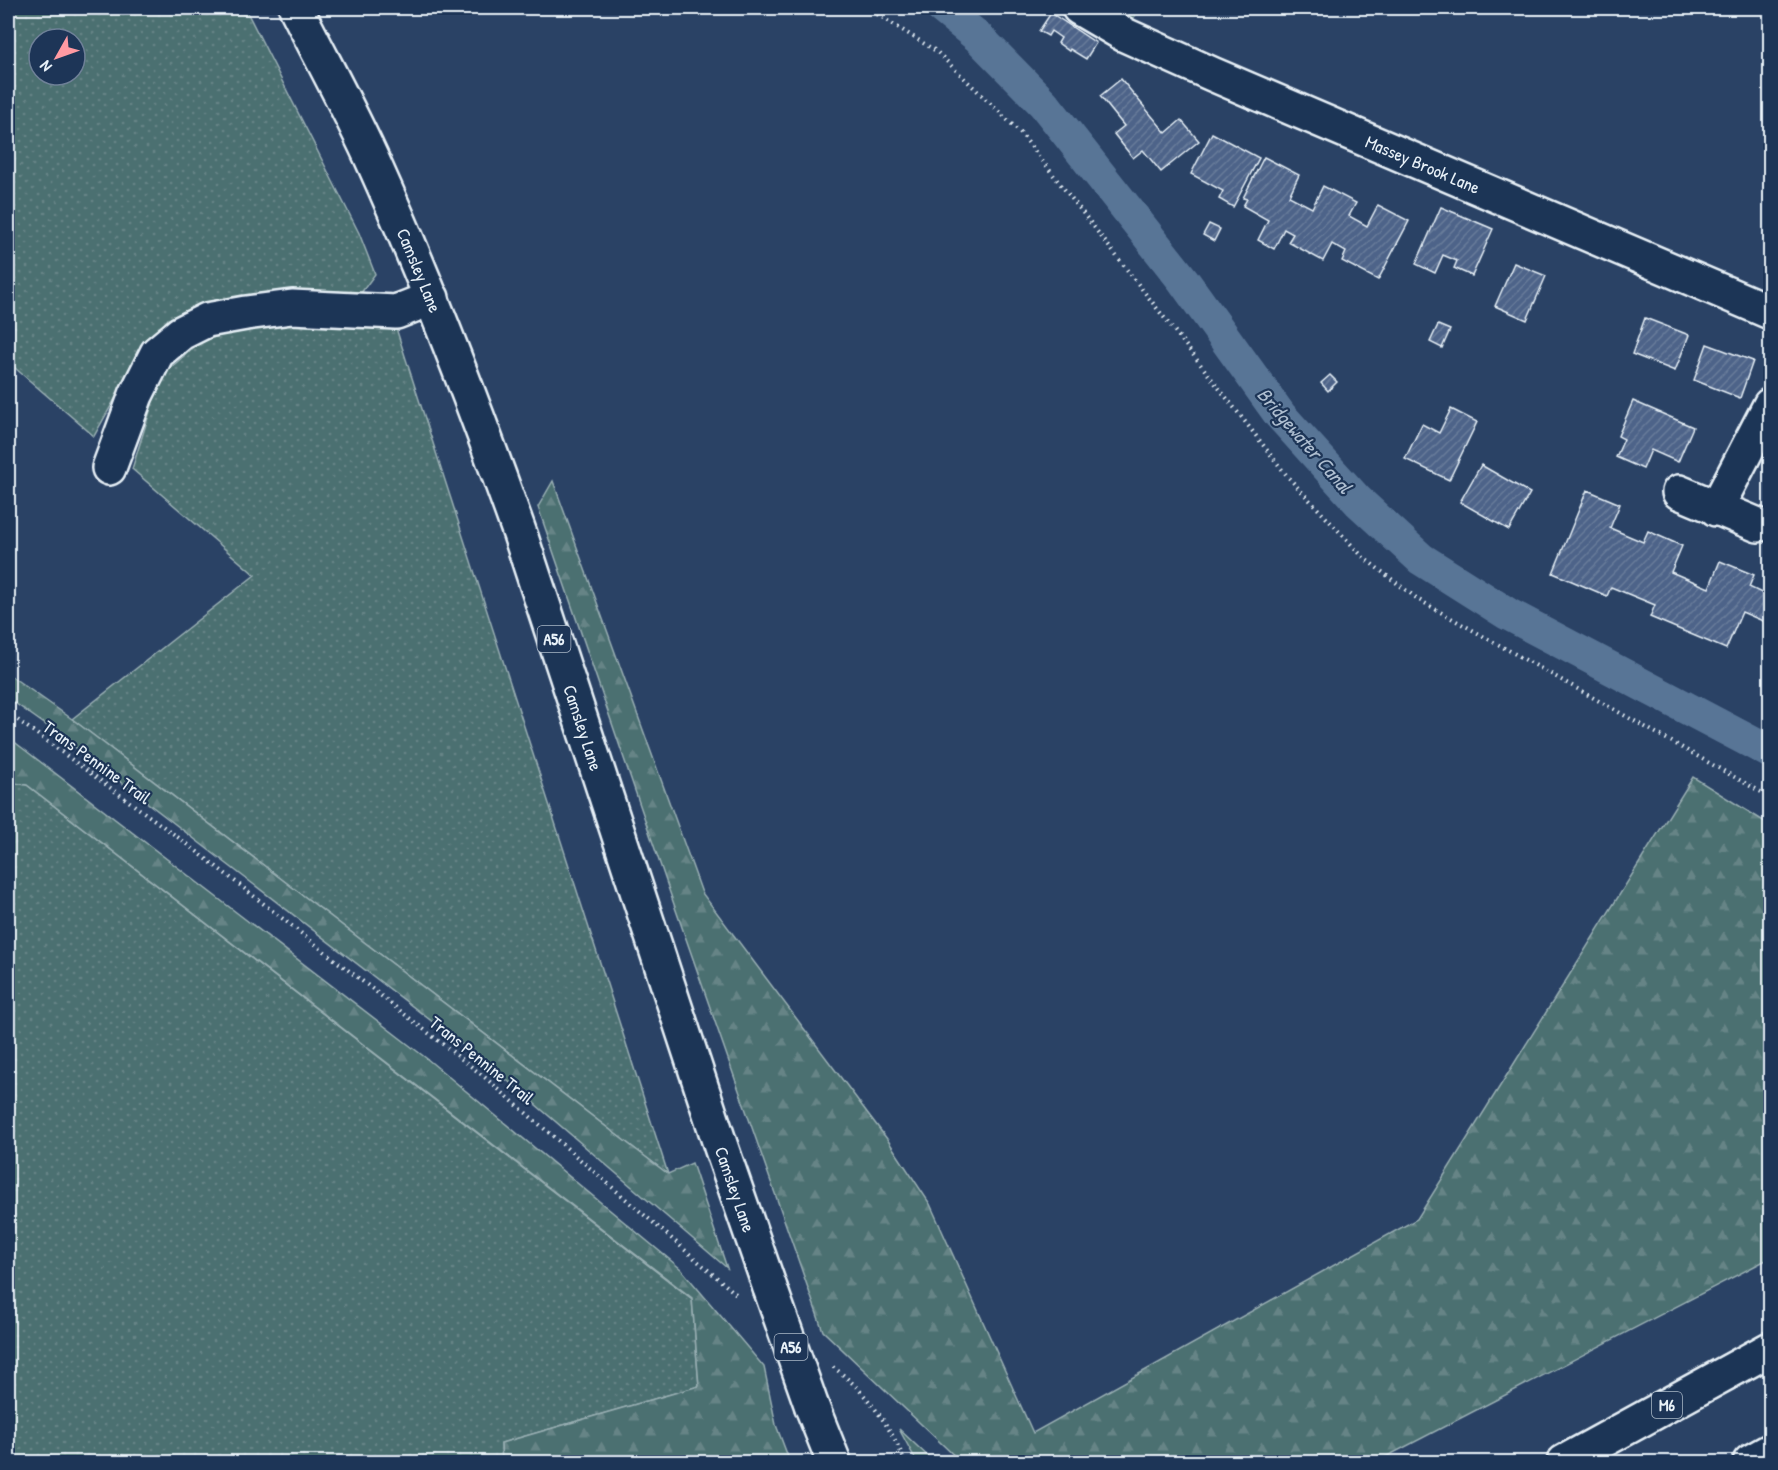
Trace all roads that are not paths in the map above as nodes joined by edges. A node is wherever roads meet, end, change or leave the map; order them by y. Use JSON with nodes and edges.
{"nodes":[{"id":1,"x":296,"y":8,"type":"edge"},
{"id":2,"x":1079,"y":8,"type":"edge"},
{"id":3,"x":432,"y":298,"type":"junction"},
{"id":4,"x":1770,"y":312,"type":"edge"},
{"id":5,"x":1770,"y":405,"type":"edge"},
{"id":6,"x":109,"y":468,"type":"dead end"},
{"id":7,"x":1679,"y":492,"type":"dead end"},
{"id":8,"x":1716,"y":508,"type":"junction"},
{"id":9,"x":1758,"y":525,"type":"dead end"},
{"id":10,"x":1770,"y":1349,"type":"edge"},
{"id":11,"x":1770,"y":1451,"type":"edge"},
{"id":12,"x":834,"y":1462,"type":"edge"},
{"id":13,"x":1564,"y":1462,"type":"edge"},
{"id":14,"x":1750,"y":1462,"type":"edge"}],
"edges":[{"from":1,"to":3,"type":"main road","name":"Camsley Lane","number":"A56"},
{"from":2,"to":4,"type":"main road","name":"Massey Brook Lane"},
{"from":3,"to":6,"type":"main road"},
{"from":3,"to":12,"type":"main road","name":"Camsley Lane","number":"A56","bridge":true},
{"from":5,"to":8,"type":"main road"},
{"from":7,"to":8,"type":"main road"},
{"from":8,"to":9,"type":"main road"},
{"from":10,"to":13,"type":"main road","number":"M6"},
{"from":11,"to":14,"type":"main road"}]}
